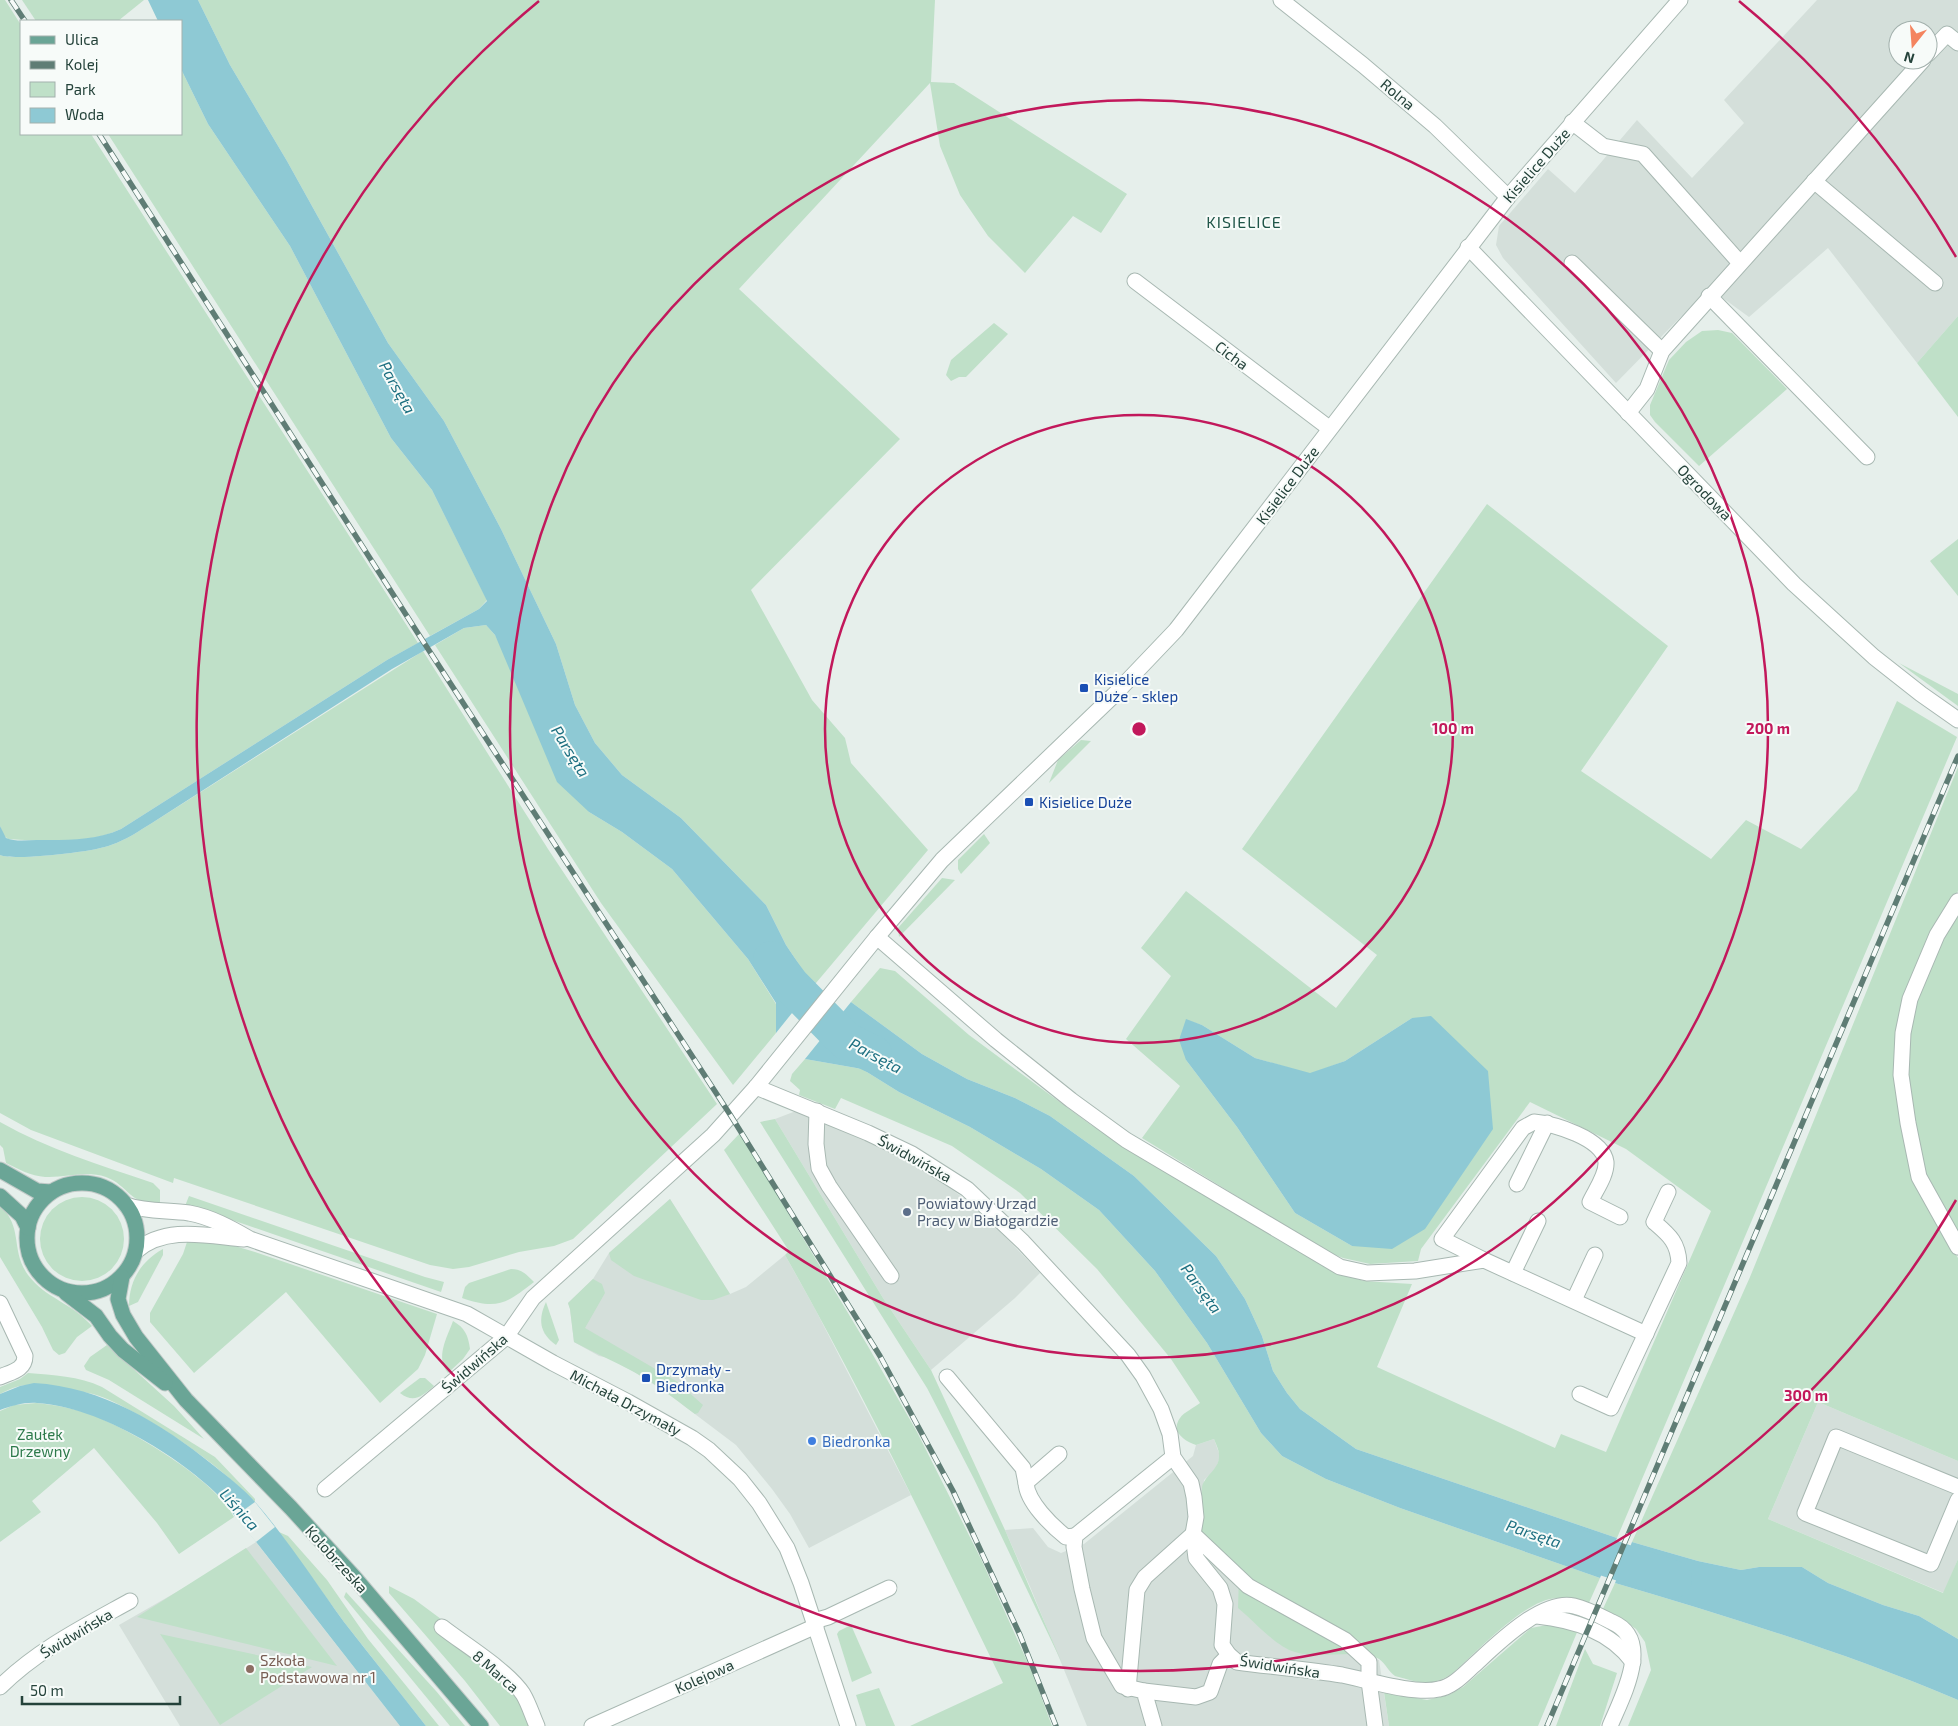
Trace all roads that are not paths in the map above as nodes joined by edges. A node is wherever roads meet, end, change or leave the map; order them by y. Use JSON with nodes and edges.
{"nodes":[{"id":1,"x":1281,"y":0,"type":"edge"},
{"id":2,"x":1680,"y":0,"type":"edge"},
{"id":3,"x":1938,"y":43,"type":"edge"},
{"id":4,"x":1958,"y":44,"type":"edge"},
{"id":5,"x":1914,"y":70,"type":"edge"},
{"id":6,"x":1572,"y":122,"type":"junction"},
{"id":7,"x":1814,"y":181,"type":"junction"},
{"id":8,"x":1508,"y":197,"type":"junction"},
{"id":9,"x":1468,"y":247,"type":"junction"},
{"id":10,"x":1572,"y":263,"type":"dead end"},
{"id":11,"x":1740,"y":263,"type":"junction"},
{"id":12,"x":1135,"y":281,"type":"dead end"},
{"id":13,"x":1935,"y":283,"type":"dead end"},
{"id":14,"x":1709,"y":296,"type":"junction"},
{"id":15,"x":1662,"y":351,"type":"junction"},
{"id":16,"x":1628,"y":413,"type":"junction"},
{"id":17,"x":1330,"y":428,"type":"junction"},
{"id":18,"x":1867,"y":456,"type":"dead end"},
{"id":19,"x":1958,"y":720,"type":"edge"},
{"id":20,"x":1958,"y":901,"type":"edge"},
{"id":21,"x":877,"y":937,"type":"junction"},
{"id":22,"x":756,"y":1087,"type":"junction"},
{"id":23,"x":818,"y":1111,"type":"junction"},
{"id":24,"x":1547,"y":1123,"type":"junction"},
{"id":25,"x":0,"y":1170,"type":"edge"},
{"id":26,"x":1517,"y":1184,"type":"dead end"},
{"id":27,"x":51,"y":1192,"type":"junction"},
{"id":28,"x":1668,"y":1192,"type":"dead end"},
{"id":29,"x":0,"y":1196,"type":"edge"},
{"id":30,"x":126,"y":1205,"type":"junction"},
{"id":31,"x":1620,"y":1217,"type":"dead end"},
{"id":32,"x":1538,"y":1221,"type":"dead end"},
{"id":33,"x":28,"y":1228,"type":"junction"},
{"id":34,"x":250,"y":1239,"type":"junction"},
{"id":35,"x":1958,"y":1247,"type":"edge"},
{"id":36,"x":136,"y":1251,"type":"junction"},
{"id":37,"x":1595,"y":1255,"type":"dead end"},
{"id":38,"x":1484,"y":1260,"type":"junction"},
{"id":39,"x":1513,"y":1273,"type":"junction"},
{"id":40,"x":891,"y":1276,"type":"dead end"},
{"id":41,"x":122,"y":1277,"type":"junction"},
{"id":42,"x":62,"y":1290,"type":"junction"},
{"id":43,"x":1574,"y":1300,"type":"junction"},
{"id":44,"x":0,"y":1303,"type":"edge"},
{"id":45,"x":1646,"y":1334,"type":"junction"},
{"id":46,"x":506,"y":1337,"type":"junction"},
{"id":47,"x":0,"y":1377,"type":"edge"},
{"id":48,"x":947,"y":1377,"type":"dead end"},
{"id":49,"x":1580,"y":1394,"type":"dead end"},
{"id":50,"x":186,"y":1400,"type":"junction"},
{"id":51,"x":1059,"y":1454,"type":"dead end"},
{"id":52,"x":1172,"y":1456,"type":"junction"},
{"id":53,"x":1026,"y":1483,"type":"junction"},
{"id":54,"x":1958,"y":1487,"type":"edge"},
{"id":55,"x":325,"y":1489,"type":"dead end"},
{"id":56,"x":1958,"y":1500,"type":"edge"},
{"id":57,"x":1193,"y":1534,"type":"junction"},
{"id":58,"x":1075,"y":1536,"type":"junction"},
{"id":59,"x":889,"y":1588,"type":"dead end"},
{"id":60,"x":130,"y":1601,"type":"dead end"},
{"id":61,"x":815,"y":1624,"type":"junction"},
{"id":62,"x":442,"y":1627,"type":"dead end"},
{"id":63,"x":1228,"y":1655,"type":"junction"},
{"id":64,"x":1369,"y":1680,"type":"junction"},
{"id":65,"x":0,"y":1687,"type":"edge"},
{"id":66,"x":1128,"y":1689,"type":"junction"},
{"id":67,"x":1144,"y":1691,"type":"junction"},
{"id":68,"x":481,"y":1726,"type":"edge"},
{"id":69,"x":537,"y":1726,"type":"edge"},
{"id":70,"x":592,"y":1726,"type":"edge"},
{"id":71,"x":848,"y":1726,"type":"edge"},
{"id":72,"x":1154,"y":1726,"type":"edge"},
{"id":73,"x":1375,"y":1726,"type":"edge"},
{"id":74,"x":1610,"y":1726,"type":"edge"}],
"edges":[{"from":1,"to":8,"type":"street","name":"Rolna"},
{"from":2,"to":6,"type":"street","name":"Kisielice Duże"},
{"from":3,"to":4,"type":"street"},
{"from":5,"to":7,"type":"street"},
{"from":6,"to":8,"type":"street","name":"Kisielice Duże"},
{"from":6,"to":11,"type":"street"},
{"from":7,"to":11,"type":"street"},
{"from":7,"to":13,"type":"street"},
{"from":8,"to":9,"type":"street","name":"Kisielice Duże"},
{"from":9,"to":16,"type":"street","name":"Ogrodowa"},
{"from":9,"to":17,"type":"street","name":"Kisielice Duże"},
{"from":10,"to":15,"type":"street"},
{"from":11,"to":14,"type":"street"},
{"from":12,"to":17,"type":"street","name":"Cicha"},
{"from":14,"to":15,"type":"street"},
{"from":14,"to":18,"type":"street"},
{"from":15,"to":16,"type":"street"},
{"from":16,"to":19,"type":"street","name":"Ogrodowa"},
{"from":17,"to":21,"type":"street","name":"Kisielice Duże"},
{"from":20,"to":35,"type":"street"},
{"from":21,"to":22,"type":"street","name":"Kisielice Duże"},
{"from":21,"to":38,"type":"street"},
{"from":22,"to":23,"type":"street","name":"Świdwińska"},
{"from":22,"to":46,"type":"street","name":"Świdwińska"},
{"from":23,"to":40,"type":"street"},
{"from":23,"to":52,"type":"street","name":"Świdwińska"},
{"from":24,"to":26,"type":"street"},
{"from":24,"to":31,"type":"street"},
{"from":24,"to":38,"type":"street"},
{"from":25,"to":27,"type":"main road"},
{"from":27,"to":30,"type":"main road"},
{"from":27,"to":33,"type":"main road"},
{"from":28,"to":45,"type":"street"},
{"from":29,"to":33,"type":"main road"},
{"from":30,"to":34,"type":"street","name":"Michała Drzymały"},
{"from":30,"to":36,"type":"main road"},
{"from":32,"to":39,"type":"street"},
{"from":33,"to":42,"type":"main road"},
{"from":34,"to":36,"type":"street","name":"Michała Drzymały"},
{"from":34,"to":46,"type":"street","name":"Michała Drzymały"},
{"from":36,"to":41,"type":"main road"},
{"from":37,"to":43,"type":"street"},
{"from":38,"to":39,"type":"street"},
{"from":39,"to":43,"type":"street"},
{"from":41,"to":42,"type":"main road"},
{"from":41,"to":50,"type":"main road","name":"Kołobrzeska"},
{"from":42,"to":50,"type":"main road","name":"Kołobrzeska"},
{"from":43,"to":45,"type":"street"},
{"from":44,"to":47,"type":"street"},
{"from":45,"to":49,"type":"street"},
{"from":46,"to":55,"type":"street","name":"Świdwińska"},
{"from":46,"to":61,"type":"street","name":"Michała Drzymały"},
{"from":48,"to":53,"type":"street"},
{"from":50,"to":68,"type":"main road","name":"Kołobrzeska"},
{"from":51,"to":53,"type":"street"},
{"from":52,"to":57,"type":"street","name":"Świdwińska"},
{"from":52,"to":58,"type":"street"},
{"from":53,"to":58,"type":"street"},
{"from":54,"to":56,"type":"street"},
{"from":57,"to":63,"type":"street","name":"Świdwińska"},
{"from":57,"to":64,"type":"street"},
{"from":57,"to":66,"type":"street"},
{"from":58,"to":66,"type":"street"},
{"from":59,"to":61,"type":"street","name":"Kolejowa"},
{"from":60,"to":65,"type":"street","name":"Świdwińska"},
{"from":61,"to":70,"type":"street","name":"Kolejowa"},
{"from":61,"to":71,"type":"street","name":"Michała Drzymały"},
{"from":62,"to":69,"type":"street","name":"8 Marca"},
{"from":63,"to":64,"type":"street","name":"Świdwińska"},
{"from":63,"to":67,"type":"street"},
{"from":64,"to":73,"type":"street"},
{"from":64,"to":74,"type":"street","name":"Świdwińska"},
{"from":66,"to":67,"type":"street"},
{"from":67,"to":72,"type":"street"}]}
